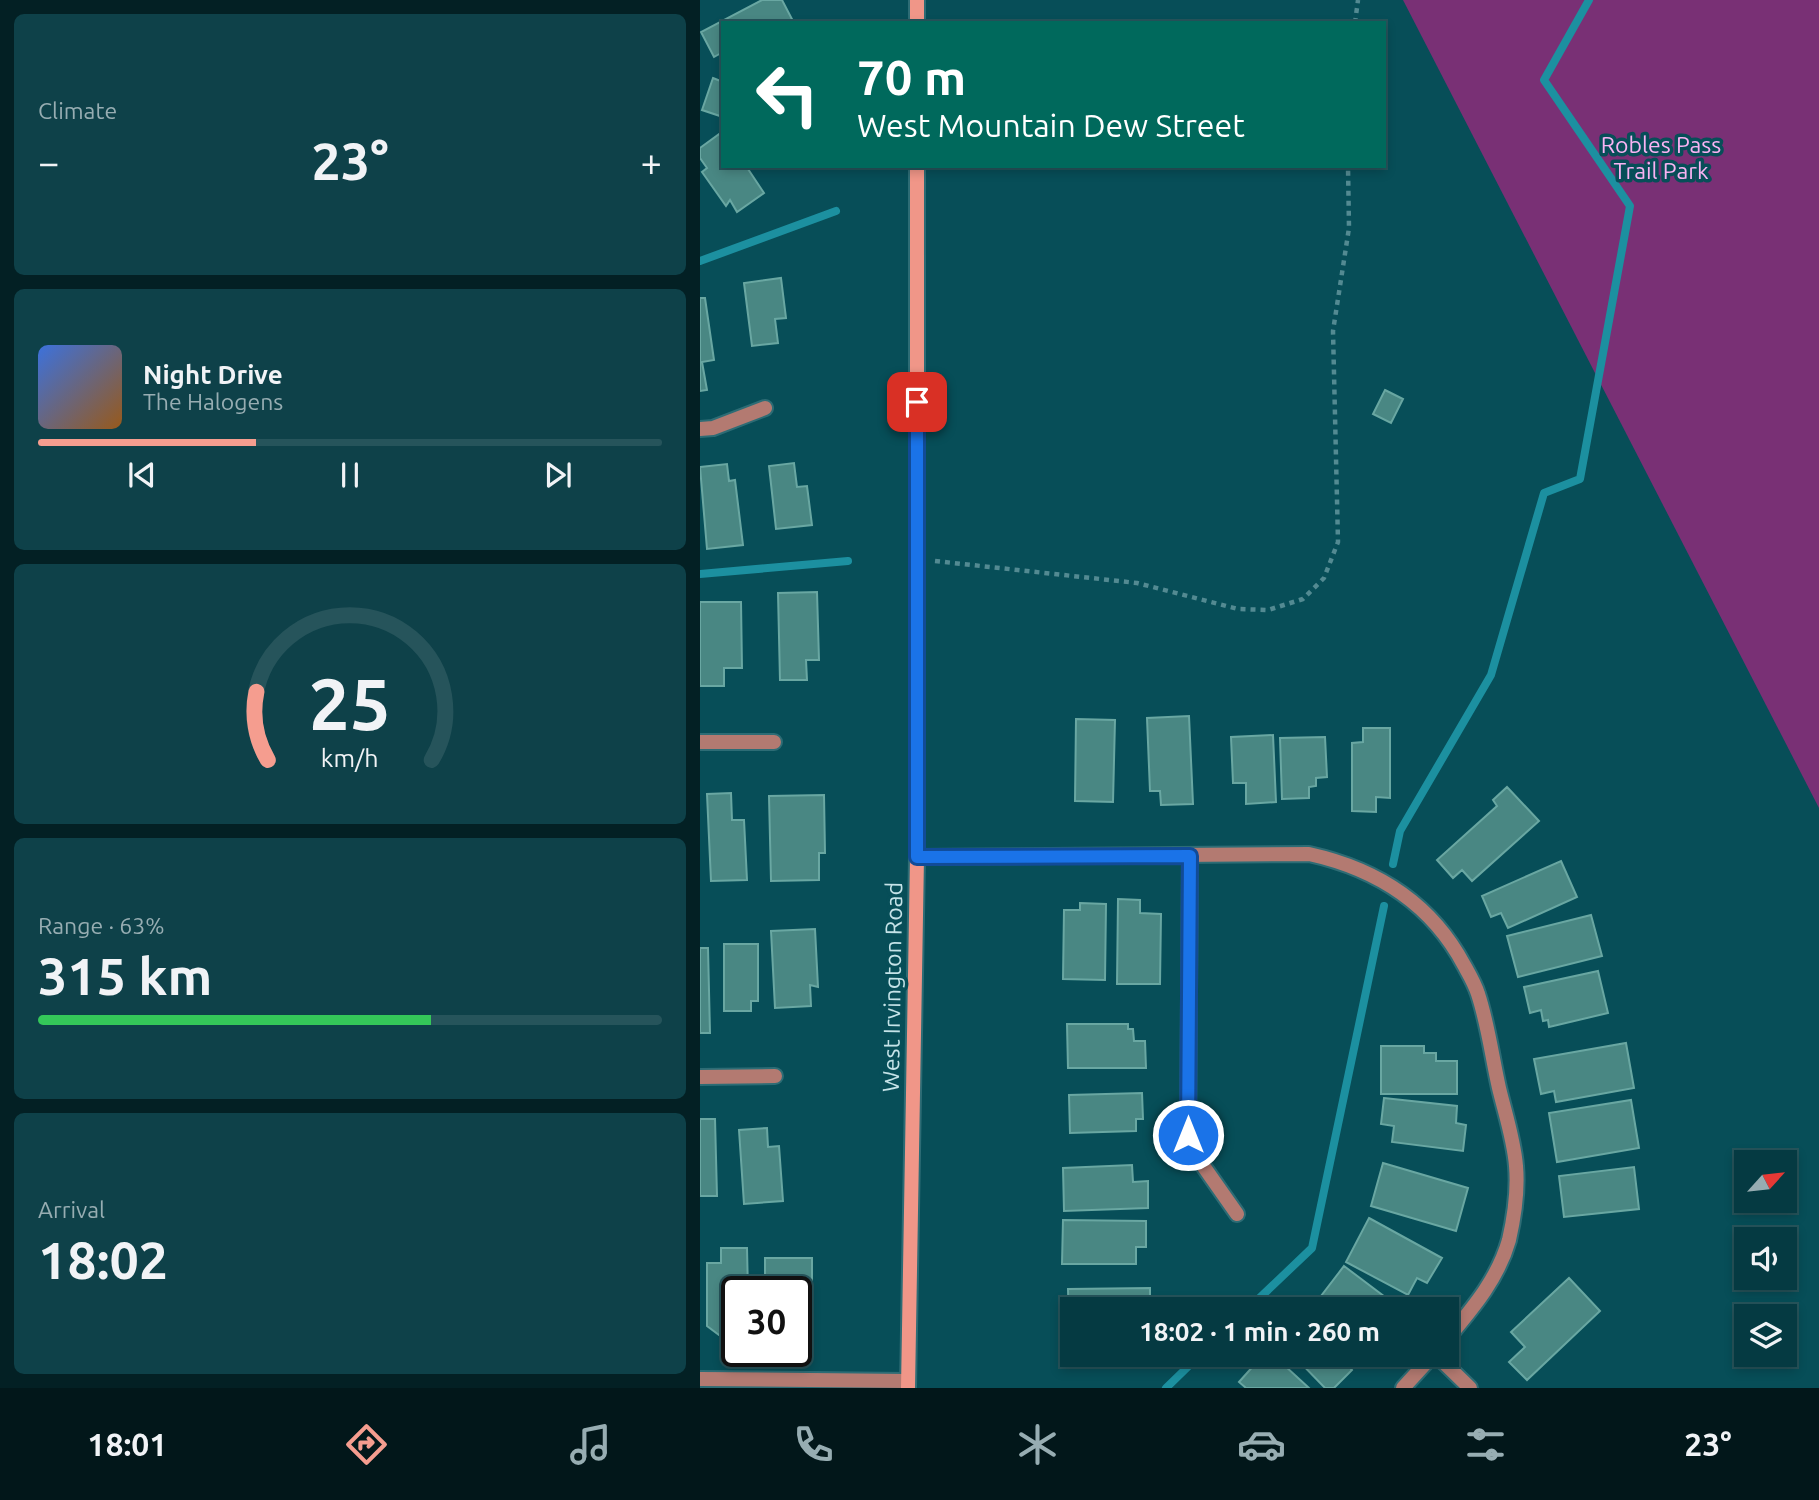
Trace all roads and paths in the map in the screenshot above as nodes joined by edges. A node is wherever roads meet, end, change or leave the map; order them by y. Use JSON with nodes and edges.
{"nodes":[{"id":1,"x":917,"y":0,"type":"edge"},
{"id":2,"x":1358,"y":0,"type":"edge"},
{"id":3,"x":917,"y":21,"type":"edge"},
{"id":4,"x":1355,"y":21,"type":"edge"},
{"id":5,"x":917,"y":168,"type":"edge"},
{"id":6,"x":1348,"y":168,"type":"edge"},
{"id":7,"x":765,"y":408,"type":"dead end"},
{"id":8,"x":700,"y":429,"type":"edge"},
{"id":9,"x":917,"y":559,"type":"junction"},
{"id":10,"x":700,"y":742,"type":"edge"},
{"id":11,"x":774,"y":742,"type":"dead end"},
{"id":12,"x":1190,"y":856,"type":"junction"},
{"id":13,"x":917,"y":857,"type":"junction"},
{"id":14,"x":775,"y":1076,"type":"dead end"},
{"id":15,"x":700,"y":1077,"type":"edge"},
{"id":16,"x":1237,"y":1214,"type":"dead end"},
{"id":17,"x":1459,"y":1325,"type":"edge"},
{"id":18,"x":1423,"y":1367,"type":"edge"},
{"id":19,"x":1448,"y":1367,"type":"edge"},
{"id":20,"x":700,"y":1380,"type":"edge"},
{"id":21,"x":907,"y":1384,"type":"edge"},
{"id":22,"x":1403,"y":1388,"type":"edge"},
{"id":23,"x":1470,"y":1388,"type":"edge"}],
"edges":[{"from":1,"to":3,"type":"main road"},
{"from":2,"to":4,"type":"path"},
{"from":5,"to":9,"type":"main road","name":"West Irvington Road"},
{"from":6,"to":9,"type":"path"},
{"from":7,"to":8,"type":"street"},
{"from":9,"to":13,"type":"main road","name":"West Irvington Road"},
{"from":10,"to":11,"type":"street"},
{"from":12,"to":13,"type":"street"},
{"from":12,"to":16,"type":"street"},
{"from":12,"to":17,"type":"street"},
{"from":13,"to":21,"type":"main road","name":"West Irvington Road"},
{"from":14,"to":15,"type":"street"},
{"from":18,"to":22,"type":"street"},
{"from":19,"to":23,"type":"street"},
{"from":20,"to":21,"type":"street"}]}
